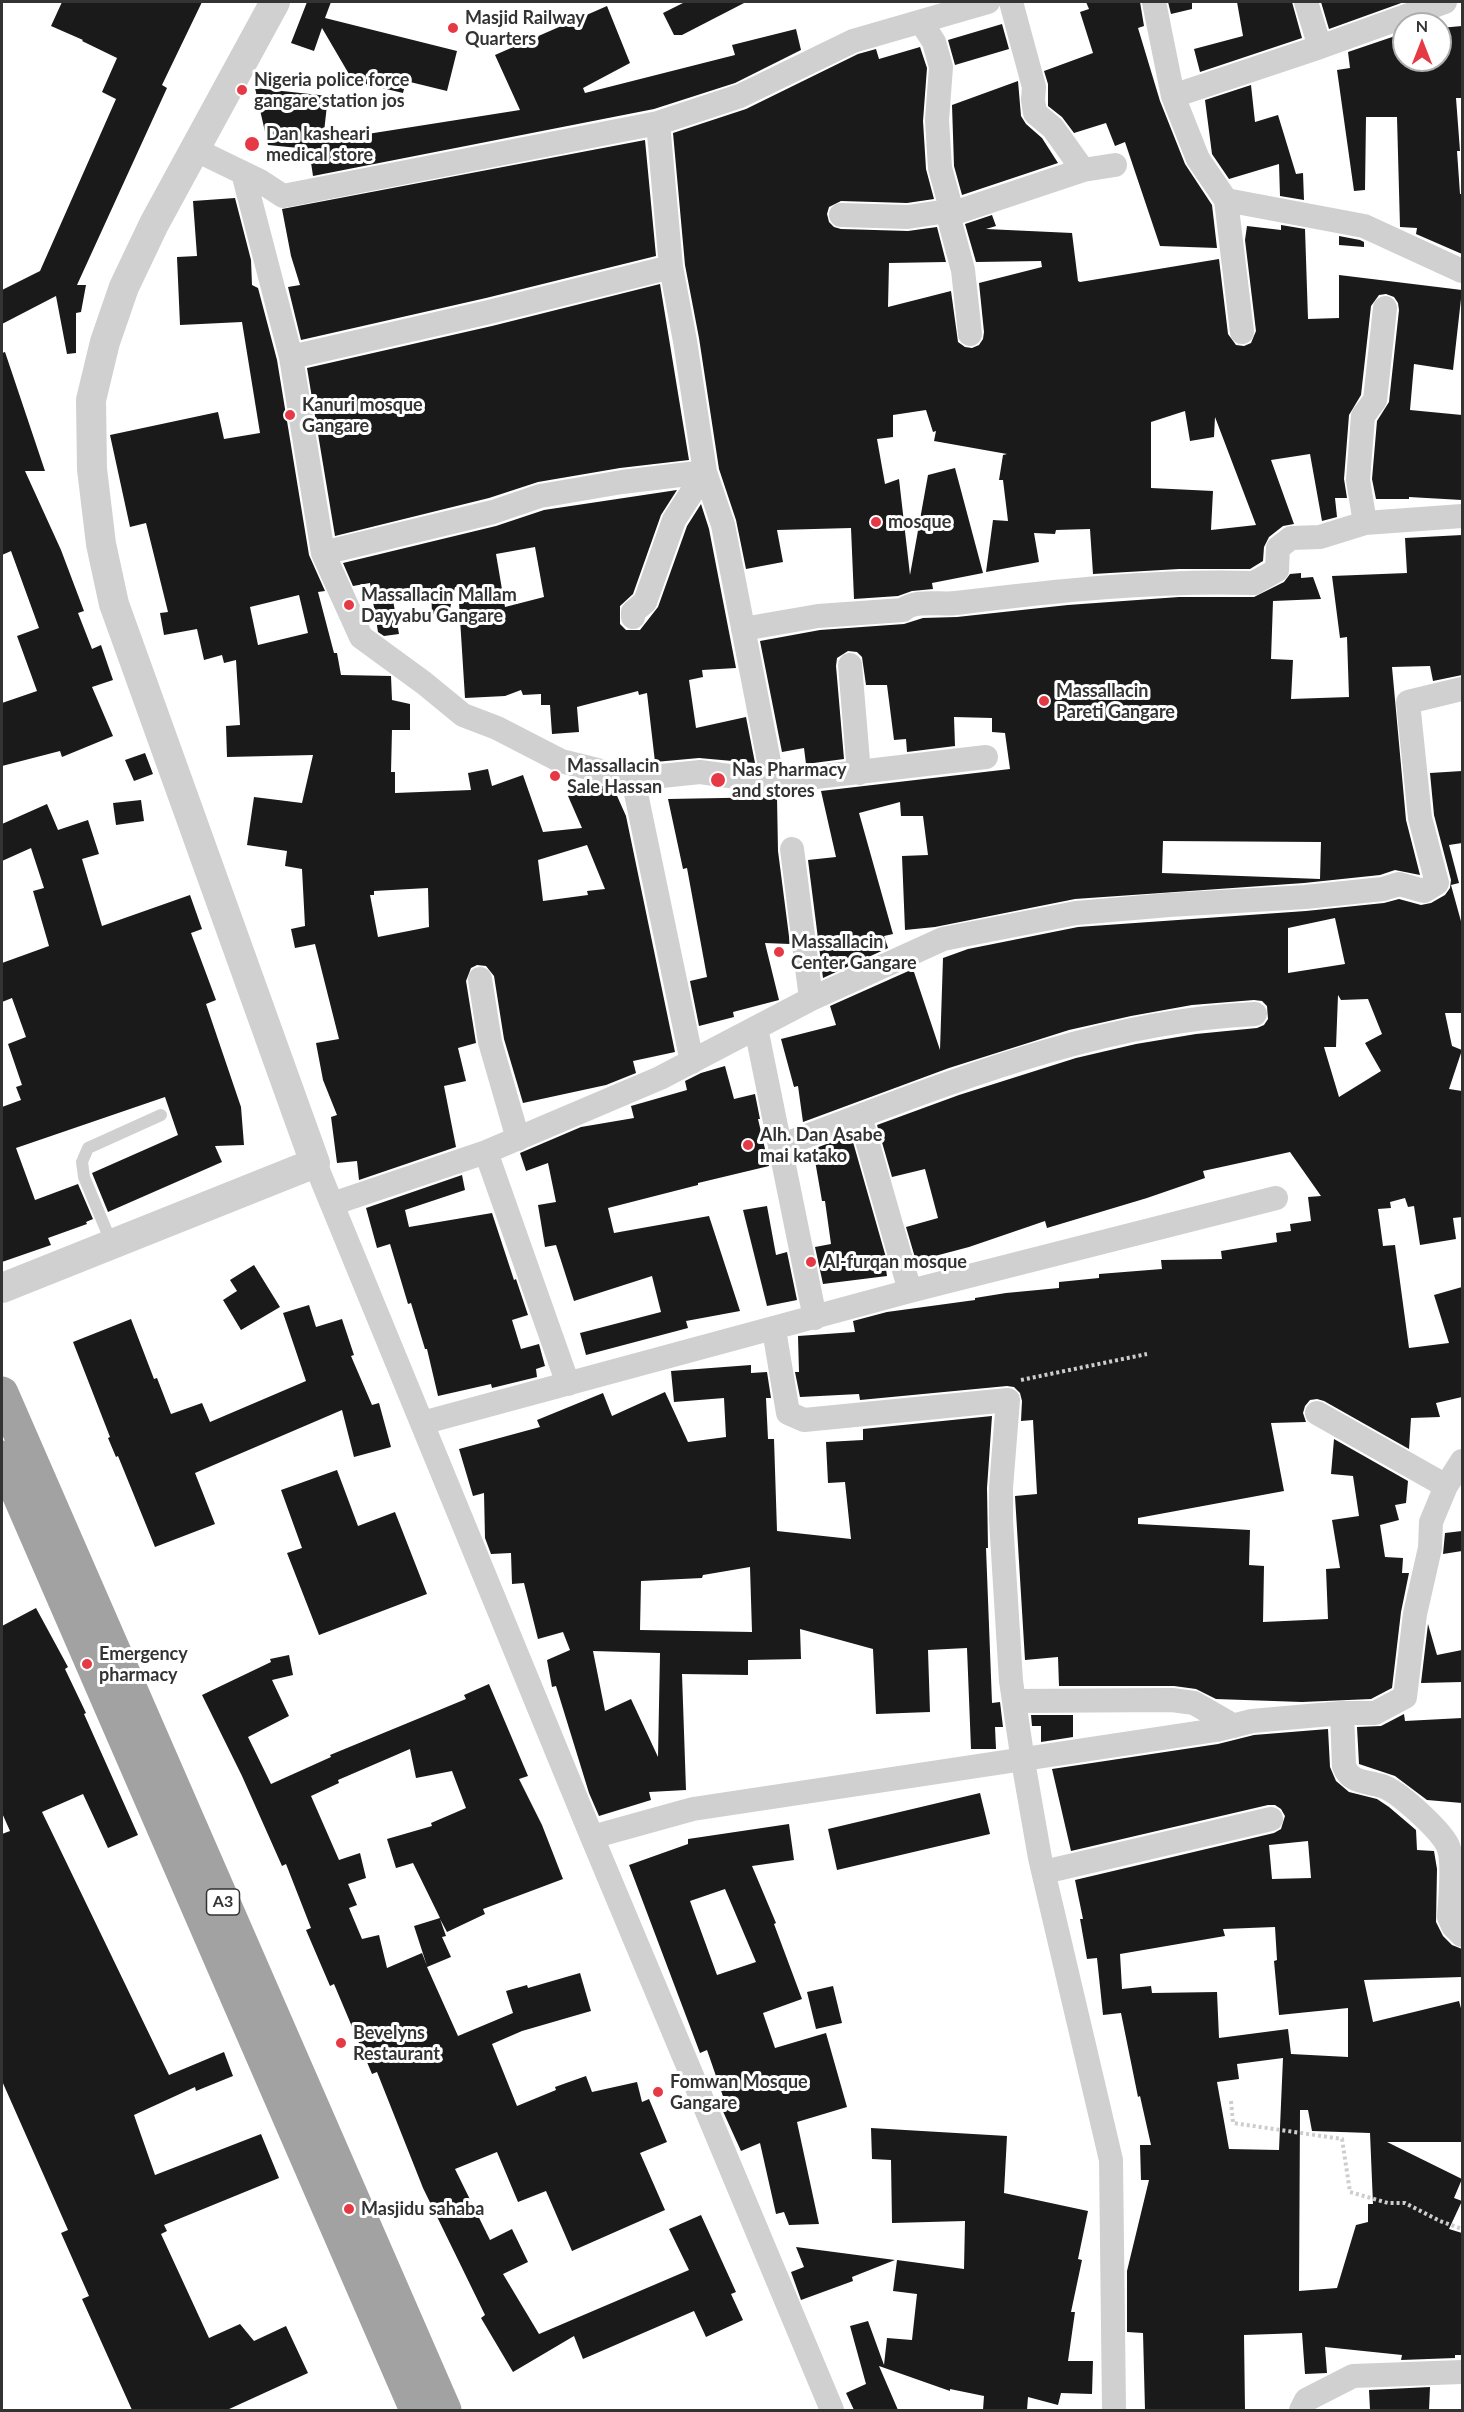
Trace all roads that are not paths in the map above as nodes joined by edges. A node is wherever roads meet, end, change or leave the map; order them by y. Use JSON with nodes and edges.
{"nodes":[{"id":1,"x":275,"y":2,"type":"edge"},
{"id":2,"x":988,"y":2,"type":"edge"},
{"id":3,"x":1011,"y":2,"type":"edge"},
{"id":4,"x":1154,"y":2,"type":"edge"},
{"id":5,"x":1306,"y":2,"type":"edge"},
{"id":6,"x":1445,"y":2,"type":"edge"},
{"id":7,"x":921,"y":22,"type":"junction"},
{"id":8,"x":1320,"y":47,"type":"junction"},
{"id":9,"x":1173,"y":96,"type":"junction"},
{"id":10,"x":658,"y":123,"type":"junction"},
{"id":11,"x":194,"y":149,"type":"junction"},
{"id":12,"x":1115,"y":165,"type":"dead end"},
{"id":13,"x":1083,"y":170,"type":"junction"},
{"id":14,"x":243,"y":173,"type":"junction"},
{"id":15,"x":1226,"y":200,"type":"junction"},
{"id":16,"x":949,"y":211,"type":"junction"},
{"id":17,"x":841,"y":215,"type":"dead end"},
{"id":18,"x":671,"y":267,"type":"junction"},
{"id":19,"x":1462,"y":271,"type":"edge"},
{"id":20,"x":1384,"y":308,"type":"dead end"},
{"id":21,"x":1242,"y":332,"type":"dead end"},
{"id":22,"x":970,"y":334,"type":"dead end"},
{"id":23,"x":291,"y":357,"type":"junction"},
{"id":24,"x":705,"y":472,"type":"junction"},
{"id":25,"x":1462,"y":516,"type":"edge"},
{"id":26,"x":1365,"y":522,"type":"junction"},
{"id":27,"x":323,"y":553,"type":"junction"},
{"id":28,"x":633,"y":617,"type":"dead end"},
{"id":29,"x":743,"y":629,"type":"junction"},
{"id":30,"x":850,"y":665,"type":"dead end"},
{"id":31,"x":1462,"y":689,"type":"edge"},
{"id":32,"x":986,"y":757,"type":"dead end"},
{"id":33,"x":859,"y":773,"type":"junction"},
{"id":34,"x":633,"y":779,"type":"junction"},
{"id":35,"x":773,"y":782,"type":"junction"},
{"id":36,"x":792,"y":849,"type":"dead end"},
{"id":37,"x":480,"y":979,"type":"dead end"},
{"id":38,"x":811,"y":999,"type":"junction"},
{"id":39,"x":1255,"y":1014,"type":"dead end"},
{"id":40,"x":756,"y":1028,"type":"junction"},
{"id":41,"x":692,"y":1062,"type":"junction"},
{"id":42,"x":160,"y":1115,"type":"dead end"},
{"id":43,"x":860,"y":1116,"type":"junction"},
{"id":44,"x":518,"y":1139,"type":"junction"},
{"id":45,"x":780,"y":1146,"type":"junction"},
{"id":46,"x":486,"y":1152,"type":"junction"},
{"id":47,"x":315,"y":1163,"type":"junction"},
{"id":48,"x":1276,"y":1198,"type":"dead end"},
{"id":49,"x":332,"y":1204,"type":"junction"},
{"id":50,"x":112,"y":1244,"type":"junction"},
{"id":51,"x":2,"y":1288,"type":"edge"},
{"id":52,"x":910,"y":1292,"type":"junction"},
{"id":53,"x":815,"y":1318,"type":"junction"},
{"id":54,"x":774,"y":1330,"type":"junction"},
{"id":55,"x":568,"y":1384,"type":"junction"},
{"id":56,"x":2,"y":1393,"type":"edge"},
{"id":57,"x":1317,"y":1413,"type":"dead end"},
{"id":58,"x":422,"y":1424,"type":"junction"},
{"id":59,"x":2,"y":1457,"type":"edge"},
{"id":60,"x":1462,"y":1461,"type":"edge"},
{"id":61,"x":1446,"y":1486,"type":"junction"},
{"id":62,"x":1015,"y":1701,"type":"junction"},
{"id":63,"x":1342,"y":1713,"type":"junction"},
{"id":64,"x":1234,"y":1726,"type":"junction"},
{"id":65,"x":1023,"y":1761,"type":"junction"},
{"id":66,"x":1271,"y":1819,"type":"dead end"},
{"id":67,"x":592,"y":1837,"type":"junction"},
{"id":68,"x":1044,"y":1872,"type":"junction"},
{"id":69,"x":1462,"y":1935,"type":"edge"},
{"id":70,"x":1462,"y":2372,"type":"edge"},
{"id":71,"x":416,"y":2410,"type":"edge"},
{"id":72,"x":445,"y":2410,"type":"edge"},
{"id":73,"x":832,"y":2410,"type":"edge"},
{"id":74,"x":1114,"y":2410,"type":"edge"},
{"id":75,"x":1301,"y":2410,"type":"edge"}],
"edges":[{"from":1,"to":11,"type":"street"},
{"from":2,"to":7,"type":"street"},
{"from":3,"to":13,"type":"street"},
{"from":4,"to":9,"type":"street"},
{"from":5,"to":8,"type":"street"},
{"from":6,"to":8,"type":"street"},
{"from":7,"to":10,"type":"street"},
{"from":7,"to":16,"type":"street"},
{"from":8,"to":9,"type":"street"},
{"from":9,"to":15,"type":"street"},
{"from":10,"to":14,"type":"street"},
{"from":10,"to":18,"type":"street"},
{"from":11,"to":14,"type":"street"},
{"from":11,"to":47,"type":"street"},
{"from":12,"to":13,"type":"street"},
{"from":13,"to":16,"type":"street"},
{"from":14,"to":23,"type":"street"},
{"from":15,"to":19,"type":"street"},
{"from":15,"to":21,"type":"street"},
{"from":16,"to":17,"type":"street"},
{"from":16,"to":22,"type":"street"},
{"from":18,"to":23,"type":"street"},
{"from":18,"to":24,"type":"street"},
{"from":20,"to":26,"type":"street"},
{"from":23,"to":27,"type":"street"},
{"from":24,"to":27,"type":"street"},
{"from":24,"to":28,"type":"street"},
{"from":24,"to":29,"type":"street"},
{"from":25,"to":26,"type":"street"},
{"from":26,"to":29,"type":"street"},
{"from":27,"to":34,"type":"street"},
{"from":29,"to":35,"type":"street"},
{"from":30,"to":33,"type":"street"},
{"from":31,"to":38,"type":"street"},
{"from":32,"to":33,"type":"street"},
{"from":33,"to":35,"type":"street"},
{"from":34,"to":35,"type":"street"},
{"from":34,"to":41,"type":"street"},
{"from":36,"to":38,"type":"street"},
{"from":37,"to":44,"type":"street"},
{"from":38,"to":40,"type":"street"},
{"from":39,"to":43,"type":"street"},
{"from":40,"to":41,"type":"street"},
{"from":40,"to":45,"type":"street"},
{"from":41,"to":44,"type":"street"},
{"from":42,"to":50,"type":"lane"},
{"from":43,"to":45,"type":"street"},
{"from":43,"to":52,"type":"street"},
{"from":44,"to":46,"type":"street"},
{"from":45,"to":53,"type":"street"},
{"from":46,"to":49,"type":"street"},
{"from":46,"to":55,"type":"street"},
{"from":47,"to":49,"type":"street"},
{"from":47,"to":50,"type":"street"},
{"from":48,"to":52,"type":"street"},
{"from":49,"to":58,"type":"street"},
{"from":50,"to":51,"type":"street"},
{"from":52,"to":53,"type":"street"},
{"from":53,"to":54,"type":"street"},
{"from":54,"to":55,"type":"street"},
{"from":54,"to":62,"type":"street"},
{"from":55,"to":58,"type":"street"},
{"from":56,"to":72,"type":"highway","number":"A3"},
{"from":57,"to":61,"type":"street"},
{"from":58,"to":67,"type":"street"},
{"from":59,"to":71,"type":"highway","number":"A3"},
{"from":60,"to":61,"type":"street"},
{"from":61,"to":63,"type":"street"},
{"from":62,"to":64,"type":"street"},
{"from":62,"to":65,"type":"street"},
{"from":63,"to":64,"type":"street"},
{"from":63,"to":69,"type":"street"},
{"from":64,"to":65,"type":"street"},
{"from":65,"to":67,"type":"street"},
{"from":65,"to":68,"type":"street"},
{"from":66,"to":68,"type":"street"},
{"from":67,"to":73,"type":"street"},
{"from":68,"to":74,"type":"street"},
{"from":70,"to":75,"type":"street"}]}
